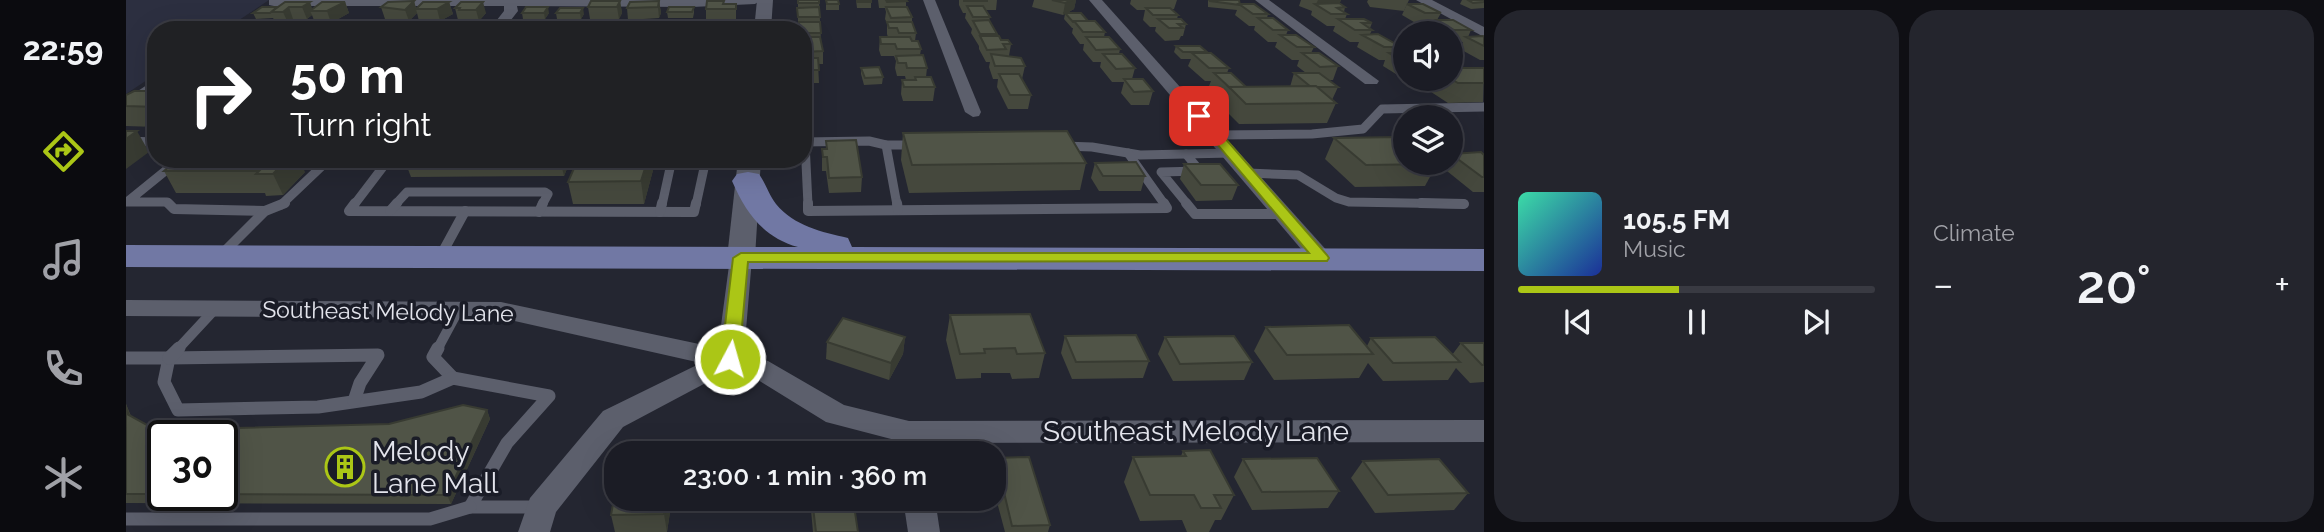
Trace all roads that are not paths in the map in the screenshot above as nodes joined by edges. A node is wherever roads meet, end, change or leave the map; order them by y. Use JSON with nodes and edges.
{"nodes":[{"id":1,"x":755,"y":0,"type":"edge"},
{"id":2,"x":765,"y":0,"type":"edge"},
{"id":3,"x":929,"y":0,"type":"edge"},
{"id":4,"x":1095,"y":0,"type":"edge"},
{"id":5,"x":1261,"y":0,"type":"edge"},
{"id":6,"x":1422,"y":0,"type":"edge"},
{"id":7,"x":509,"y":1,"type":"edge"},
{"id":8,"x":274,"y":2,"type":"dead end"},
{"id":9,"x":503,"y":21,"type":"edge"},
{"id":10,"x":763,"y":21,"type":"edge"},
{"id":11,"x":1484,"y":33,"type":"edge"},
{"id":12,"x":1371,"y":81,"type":"dead end"},
{"id":13,"x":147,"y":91,"type":"edge"},
{"id":14,"x":126,"y":104,"type":"edge"},
{"id":15,"x":1484,"y":107,"type":"edge"},
{"id":16,"x":973,"y":112,"type":"dead end"},
{"id":17,"x":1216,"y":135,"type":"junction"},
{"id":18,"x":126,"y":141,"type":"edge"},
{"id":19,"x":147,"y":142,"type":"edge"},
{"id":20,"x":812,"y":142,"type":"edge"},
{"id":21,"x":886,"y":145,"type":"junction"},
{"id":22,"x":928,"y":145,"type":"edge"},
{"id":23,"x":1053,"y":145,"type":"edge"},
{"id":24,"x":1128,"y":153,"type":"junction"},
{"id":25,"x":1231,"y":153,"type":"junction"},
{"id":26,"x":1186,"y":154,"type":"junction"},
{"id":27,"x":169,"y":168,"type":"edge"},
{"id":28,"x":320,"y":168,"type":"edge"},
{"id":29,"x":382,"y":168,"type":"edge"},
{"id":30,"x":670,"y":168,"type":"edge"},
{"id":31,"x":704,"y":168,"type":"edge"},
{"id":32,"x":806,"y":168,"type":"edge"},
{"id":33,"x":749,"y":170,"type":"edge"},
{"id":34,"x":1248,"y":173,"type":"junction"},
{"id":35,"x":126,"y":202,"type":"edge"},
{"id":36,"x":1464,"y":204,"type":"dead end"},
{"id":37,"x":898,"y":210,"type":"junction"},
{"id":38,"x":265,"y":211,"type":"junction"},
{"id":39,"x":390,"y":211,"type":"junction"},
{"id":40,"x":466,"y":211,"type":"junction"},
{"id":41,"x":539,"y":212,"type":"junction"},
{"id":42,"x":660,"y":212,"type":"junction"},
{"id":43,"x":1284,"y":214,"type":"junction"},
{"id":44,"x":126,"y":256,"type":"edge"},
{"id":45,"x":220,"y":256,"type":"junction"},
{"id":46,"x":440,"y":257,"type":"junction"},
{"id":47,"x":741,"y":258,"type":"junction"},
{"id":48,"x":887,"y":258,"type":"junction"},
{"id":49,"x":1321,"y":258,"type":"junction"},
{"id":50,"x":1484,"y":260,"type":"edge"},
{"id":51,"x":126,"y":308,"type":"edge"},
{"id":52,"x":216,"y":308,"type":"junction"},
{"id":53,"x":459,"y":309,"type":"junction"},
{"id":54,"x":126,"y":358,"type":"edge"},
{"id":55,"x":169,"y":358,"type":"junction"},
{"id":56,"x":730,"y":359,"type":"junction"},
{"id":57,"x":453,"y":378,"type":"junction"},
{"id":58,"x":354,"y":401,"type":"junction"},
{"id":59,"x":1484,"y":431,"type":"edge"},
{"id":60,"x":907,"y":441,"type":"edge"},
{"id":61,"x":962,"y":441,"type":"edge"},
{"id":62,"x":470,"y":507,"type":"junction"},
{"id":63,"x":921,"y":511,"type":"edge"},
{"id":64,"x":126,"y":519,"type":"edge"},
{"id":65,"x":537,"y":520,"type":"edge"},
{"id":66,"x":924,"y":532,"type":"edge"}],
"edges":[{"from":1,"to":7,"type":"street"},
{"from":2,"to":10,"type":"street"},
{"from":3,"to":16,"type":"street"},
{"from":4,"to":17,"type":"street"},
{"from":5,"to":12,"type":"street"},
{"from":6,"to":11,"type":"street"},
{"from":7,"to":8,"type":"street"},
{"from":7,"to":9,"type":"street"},
{"from":13,"to":14,"type":"lane"},
{"from":15,"to":17,"type":"lane"},
{"from":17,"to":25,"type":"street"},
{"from":18,"to":19,"type":"lane"},
{"from":20,"to":21,"type":"lane"},
{"from":21,"to":22,"type":"lane"},
{"from":21,"to":37,"type":"lane"},
{"from":23,"to":24,"type":"lane"},
{"from":24,"to":26,"type":"lane"},
{"from":24,"to":37,"type":"lane"},
{"from":25,"to":26,"type":"lane"},
{"from":25,"to":34,"type":"street"},
{"from":26,"to":43,"type":"lane"},
{"from":27,"to":35,"type":"lane"},
{"from":28,"to":38,"type":"lane"},
{"from":29,"to":39,"type":"lane"},
{"from":30,"to":42,"type":"lane"},
{"from":31,"to":42,"type":"lane"},
{"from":32,"to":37,"type":"lane"},
{"from":33,"to":47,"type":"street"},
{"from":33,"to":48,"type":"main road"},
{"from":34,"to":36,"type":"lane"},
{"from":34,"to":43,"type":"street"},
{"from":35,"to":38,"type":"lane"},
{"from":38,"to":45,"type":"lane"},
{"from":39,"to":40,"type":"lane"},
{"from":39,"to":41,"type":"lane"},
{"from":40,"to":41,"type":"lane"},
{"from":40,"to":46,"type":"lane"},
{"from":41,"to":42,"type":"lane"},
{"from":43,"to":49,"type":"street"},
{"from":44,"to":45,"type":"main road"},
{"from":45,"to":46,"type":"main road"},
{"from":46,"to":47,"type":"main road"},
{"from":47,"to":48,"type":"main road"},
{"from":47,"to":56,"type":"street"},
{"from":48,"to":49,"type":"main road"},
{"from":49,"to":50,"type":"main road"},
{"from":51,"to":52,"type":"street","name":"Southeast Melody Lane"},
{"from":52,"to":53,"type":"street","name":"Southeast Melody Lane"},
{"from":52,"to":55,"type":"lane"},
{"from":53,"to":56,"type":"street","name":"Southeast Melody Lane"},
{"from":53,"to":57,"type":"lane"},
{"from":54,"to":55,"type":"lane"},
{"from":55,"to":58,"type":"lane"},
{"from":55,"to":58,"type":"lane"},
{"from":56,"to":60,"type":"street","name":"Southeast Melody Lane"},
{"from":56,"to":65,"type":"street"},
{"from":57,"to":58,"type":"lane"},
{"from":57,"to":62,"type":"lane"},
{"from":59,"to":61,"type":"street","name":"Southeast Melody Lane"},
{"from":62,"to":64,"type":"lane"},
{"from":62,"to":65,"type":"lane"},
{"from":63,"to":66,"type":"street"}]}
